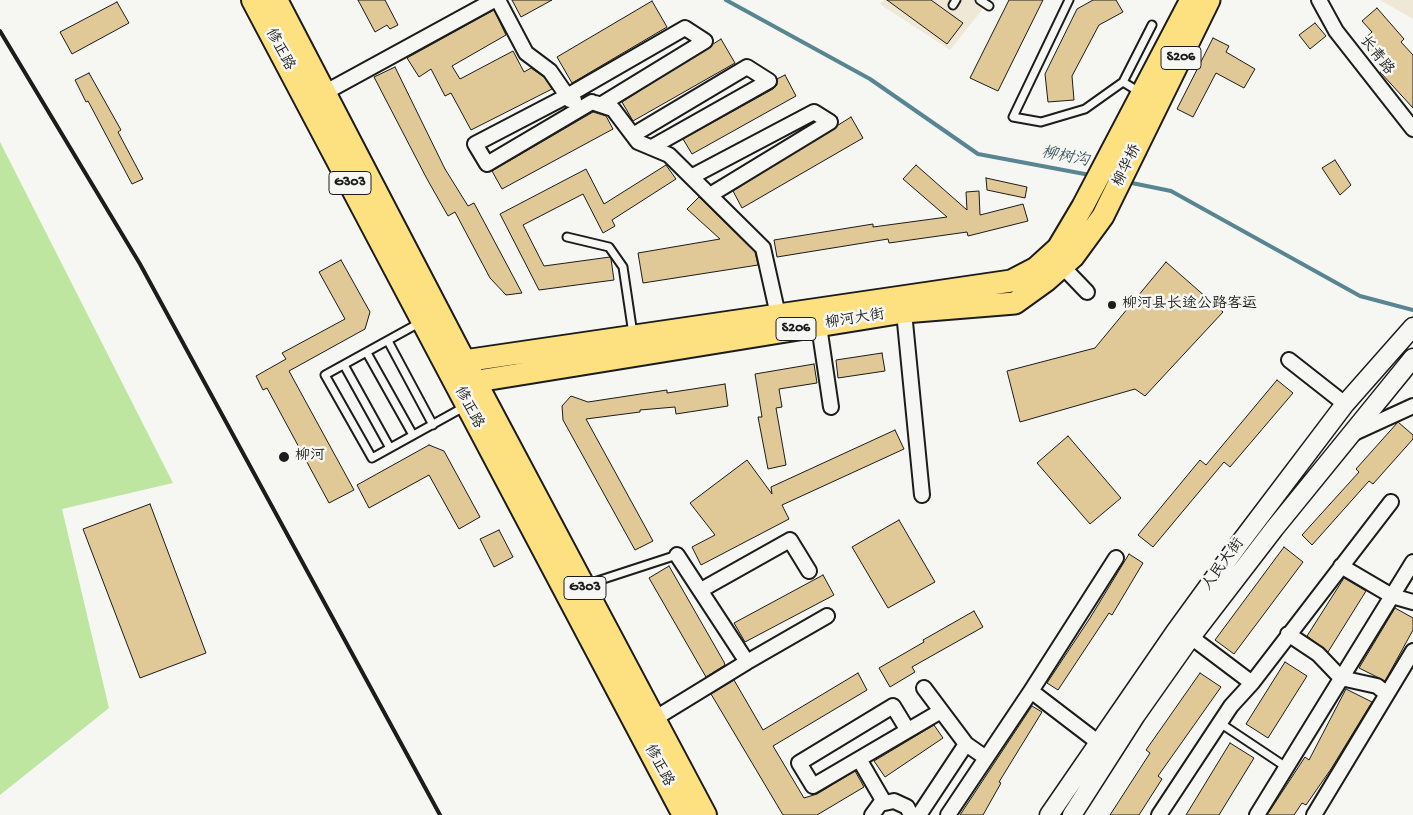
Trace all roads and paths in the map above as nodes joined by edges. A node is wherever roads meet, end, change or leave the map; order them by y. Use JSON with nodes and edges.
{"nodes":[{"id":1,"x":253,"y":0,"type":"edge"},
{"id":2,"x":276,"y":0,"type":"edge"},
{"id":3,"x":496,"y":0,"type":"edge"},
{"id":4,"x":980,"y":0,"type":"edge"},
{"id":5,"x":1069,"y":0,"type":"edge"},
{"id":6,"x":1191,"y":0,"type":"edge"},
{"id":7,"x":1209,"y":0,"type":"edge"},
{"id":8,"x":1319,"y":0,"type":"edge"},
{"id":9,"x":989,"y":6,"type":"dead end"},
{"id":10,"x":1152,"y":25,"type":"dead end"},
{"id":11,"x":1123,"y":82,"type":"junction"},
{"id":12,"x":324,"y":93,"type":"junction"},
{"id":13,"x":567,"y":96,"type":"junction"},
{"id":14,"x":597,"y":103,"type":"junction"},
{"id":15,"x":1142,"y":106,"type":"junction"},
{"id":16,"x":1413,"y":129,"type":"edge"},
{"id":17,"x":633,"y":135,"type":"junction"},
{"id":18,"x":652,"y":147,"type":"junction"},
{"id":19,"x":691,"y":177,"type":"junction"},
{"id":20,"x":710,"y":195,"type":"junction"},
{"id":21,"x":1083,"y":206,"type":"joint"},
{"id":22,"x":1103,"y":216,"type":"joint"},
{"id":23,"x":567,"y":237,"type":"dead end"},
{"id":24,"x":1062,"y":266,"type":"junction"},
{"id":25,"x":1087,"y":292,"type":"dead end"},
{"id":26,"x":904,"y":312,"type":"junction"},
{"id":27,"x":778,"y":315,"type":"junction"},
{"id":28,"x":422,"y":322,"type":"junction"},
{"id":29,"x":818,"y":326,"type":"junction"},
{"id":30,"x":1413,"y":327,"type":"edge"},
{"id":31,"x":634,"y":336,"type":"junction"},
{"id":32,"x":388,"y":341,"type":"junction"},
{"id":33,"x":367,"y":352,"type":"junction"},
{"id":34,"x":1413,"y":358,"type":"edge"},
{"id":35,"x":1289,"y":360,"type":"dead end"},
{"id":36,"x":344,"y":365,"type":"junction"},
{"id":37,"x":460,"y":373,"type":"junction"},
{"id":38,"x":1345,"y":404,"type":"junction"},
{"id":39,"x":467,"y":406,"type":"junction"},
{"id":40,"x":831,"y":407,"type":"dead end"},
{"id":41,"x":1412,"y":408,"type":"edge"},
{"id":42,"x":433,"y":424,"type":"junction"},
{"id":43,"x":413,"y":435,"type":"junction"},
{"id":44,"x":1350,"y":435,"type":"junction"},
{"id":45,"x":390,"y":448,"type":"junction"},
{"id":46,"x":922,"y":494,"type":"dead end"},
{"id":47,"x":1391,"y":502,"type":"dead end"},
{"id":48,"x":678,"y":555,"type":"joint"},
{"id":49,"x":1116,"y":558,"type":"dead end"},
{"id":50,"x":1413,"y":562,"type":"edge"},
{"id":51,"x":1341,"y":566,"type":"junction"},
{"id":52,"x":809,"y":571,"type":"dead end"},
{"id":53,"x":584,"y":585,"type":"junction"},
{"id":54,"x":701,"y":590,"type":"junction"},
{"id":55,"x":1392,"y":596,"type":"junction"},
{"id":56,"x":1413,"y":602,"type":"edge"},
{"id":57,"x":827,"y":616,"type":"dead end"},
{"id":58,"x":1288,"y":634,"type":"junction"},
{"id":59,"x":1191,"y":637,"type":"junction"},
{"id":60,"x":1413,"y":651,"type":"edge"},
{"id":61,"x":747,"y":662,"type":"junction"},
{"id":62,"x":1342,"y":678,"type":"junction"},
{"id":63,"x":1252,"y":683,"type":"junction"},
{"id":64,"x":924,"y":688,"type":"dead end"},
{"id":65,"x":1031,"y":691,"type":"junction"},
{"id":66,"x":1387,"y":694,"type":"junction"},
{"id":67,"x":941,"y":711,"type":"junction"},
{"id":68,"x":654,"y":719,"type":"junction"},
{"id":69,"x":1220,"y":723,"type":"junction"},
{"id":70,"x":907,"y":729,"type":"junction"},
{"id":71,"x":1099,"y":743,"type":"junction"},
{"id":72,"x":966,"y":744,"type":"junction"},
{"id":73,"x":986,"y":758,"type":"junction"},
{"id":74,"x":859,"y":759,"type":"junction"},
{"id":75,"x":1286,"y":767,"type":"junction"},
{"id":76,"x":884,"y":802,"type":"junction"},
{"id":77,"x":684,"y":815,"type":"edge"},
{"id":78,"x":705,"y":815,"type":"edge"},
{"id":79,"x":872,"y":815,"type":"edge"},
{"id":80,"x":911,"y":815,"type":"edge"},
{"id":81,"x":919,"y":815,"type":"edge"},
{"id":82,"x":948,"y":815,"type":"edge"},
{"id":83,"x":1049,"y":815,"type":"edge"},
{"id":84,"x":1072,"y":815,"type":"edge"},
{"id":85,"x":1159,"y":815,"type":"edge"},
{"id":86,"x":1256,"y":815,"type":"edge"},
{"id":87,"x":1314,"y":815,"type":"edge"}],
"edges":[{"from":1,"to":28,"type":"highway","name":"修正路","number":"G303"},
{"from":2,"to":12,"type":"highway","name":"修正路","number":"G303"},
{"from":3,"to":12,"type":"street"},
{"from":3,"to":13,"type":"street"},
{"from":4,"to":9,"type":"lane"},
{"from":5,"to":11,"type":"lane"},
{"from":6,"to":15,"type":"main road","number":"S206"},
{"from":7,"to":15,"type":"main road","number":"S206"},
{"from":8,"to":16,"type":"street","name":"长青路"},
{"from":10,"to":11,"type":"lane"},
{"from":11,"to":15,"type":"lane"},
{"from":12,"to":37,"type":"highway","name":"修正路","number":"G303"},
{"from":13,"to":14,"type":"street"},
{"from":13,"to":14,"type":"street"},
{"from":13,"to":14,"type":"street"},
{"from":14,"to":17,"type":"street"},
{"from":15,"to":21,"type":"main road","name":"柳华桥","number":"S206"},
{"from":15,"to":22,"type":"main road","name":"柳华桥","number":"S206"},
{"from":17,"to":18,"type":"street"},
{"from":17,"to":18,"type":"street"},
{"from":18,"to":19,"type":"street"},
{"from":19,"to":20,"type":"street"},
{"from":19,"to":20,"type":"street"},
{"from":20,"to":27,"type":"street"},
{"from":21,"to":27,"type":"main road","name":"柳河大街","number":"S206"},
{"from":22,"to":24,"type":"main road","name":"柳河大街","number":"S206"},
{"from":23,"to":31,"type":"lane"},
{"from":24,"to":25,"type":"street"},
{"from":24,"to":26,"type":"main road","name":"柳河大街","number":"S206"},
{"from":26,"to":29,"type":"main road","name":"柳河大街","number":"S206"},
{"from":26,"to":46,"type":"street"},
{"from":27,"to":31,"type":"main road","name":"柳河大街","number":"S206"},
{"from":28,"to":32,"type":"lane"},
{"from":28,"to":37,"type":"highway","name":"修正路","number":"G303"},
{"from":29,"to":37,"type":"main road","name":"柳河大街","number":"S206"},
{"from":29,"to":40,"type":"street"},
{"from":30,"to":38,"type":"street","name":"人民大街"},
{"from":31,"to":37,"type":"main road","name":"柳河大街","number":"S206"},
{"from":32,"to":33,"type":"lane"},
{"from":32,"to":42,"type":"lane"},
{"from":33,"to":36,"type":"lane"},
{"from":33,"to":43,"type":"lane"},
{"from":34,"to":44,"type":"street","name":"人民大街"},
{"from":35,"to":38,"type":"street"},
{"from":36,"to":45,"type":"lane"},
{"from":36,"to":45,"type":"lane"},
{"from":37,"to":39,"type":"highway","name":"修正路","number":"G303"},
{"from":37,"to":53,"type":"highway","name":"修正路","number":"G303"},
{"from":38,"to":71,"type":"street","name":"人民大街"},
{"from":39,"to":42,"type":"lane"},
{"from":39,"to":77,"type":"highway","name":"修正路","number":"G303"},
{"from":41,"to":44,"type":"street"},
{"from":42,"to":43,"type":"lane"},
{"from":43,"to":45,"type":"lane"},
{"from":44,"to":59,"type":"street","name":"人民大街"},
{"from":47,"to":51,"type":"street"},
{"from":48,"to":53,"type":"lane"},
{"from":48,"to":54,"type":"street"},
{"from":49,"to":65,"type":"street"},
{"from":50,"to":55,"type":"street"},
{"from":51,"to":55,"type":"street"},
{"from":51,"to":58,"type":"street"},
{"from":52,"to":54,"type":"street"},
{"from":53,"to":68,"type":"highway","name":"修正路","number":"G303"},
{"from":54,"to":61,"type":"street"},
{"from":55,"to":56,"type":"street"},
{"from":55,"to":62,"type":"street"},
{"from":57,"to":61,"type":"street"},
{"from":58,"to":62,"type":"street"},
{"from":58,"to":63,"type":"street"},
{"from":59,"to":63,"type":"street"},
{"from":59,"to":84,"type":"street","name":"人民大街"},
{"from":60,"to":66,"type":"street"},
{"from":61,"to":68,"type":"street"},
{"from":62,"to":66,"type":"street"},
{"from":62,"to":75,"type":"street"},
{"from":63,"to":69,"type":"street"},
{"from":64,"to":67,"type":"street"},
{"from":65,"to":71,"type":"street"},
{"from":65,"to":73,"type":"street"},
{"from":66,"to":87,"type":"street"},
{"from":67,"to":70,"type":"street"},
{"from":67,"to":72,"type":"street"},
{"from":68,"to":78,"type":"highway","name":"修正路","number":"G303"},
{"from":69,"to":75,"type":"lane"},
{"from":69,"to":85,"type":"street"},
{"from":70,"to":74,"type":"street"},
{"from":70,"to":74,"type":"street"},
{"from":71,"to":83,"type":"street","name":"人民大街"},
{"from":72,"to":73,"type":"street"},
{"from":72,"to":81,"type":"street"},
{"from":73,"to":82,"type":"street"},
{"from":74,"to":76,"type":"street"},
{"from":75,"to":86,"type":"street"},
{"from":76,"to":79,"type":"street"},
{"from":76,"to":80,"type":"street"}]}
